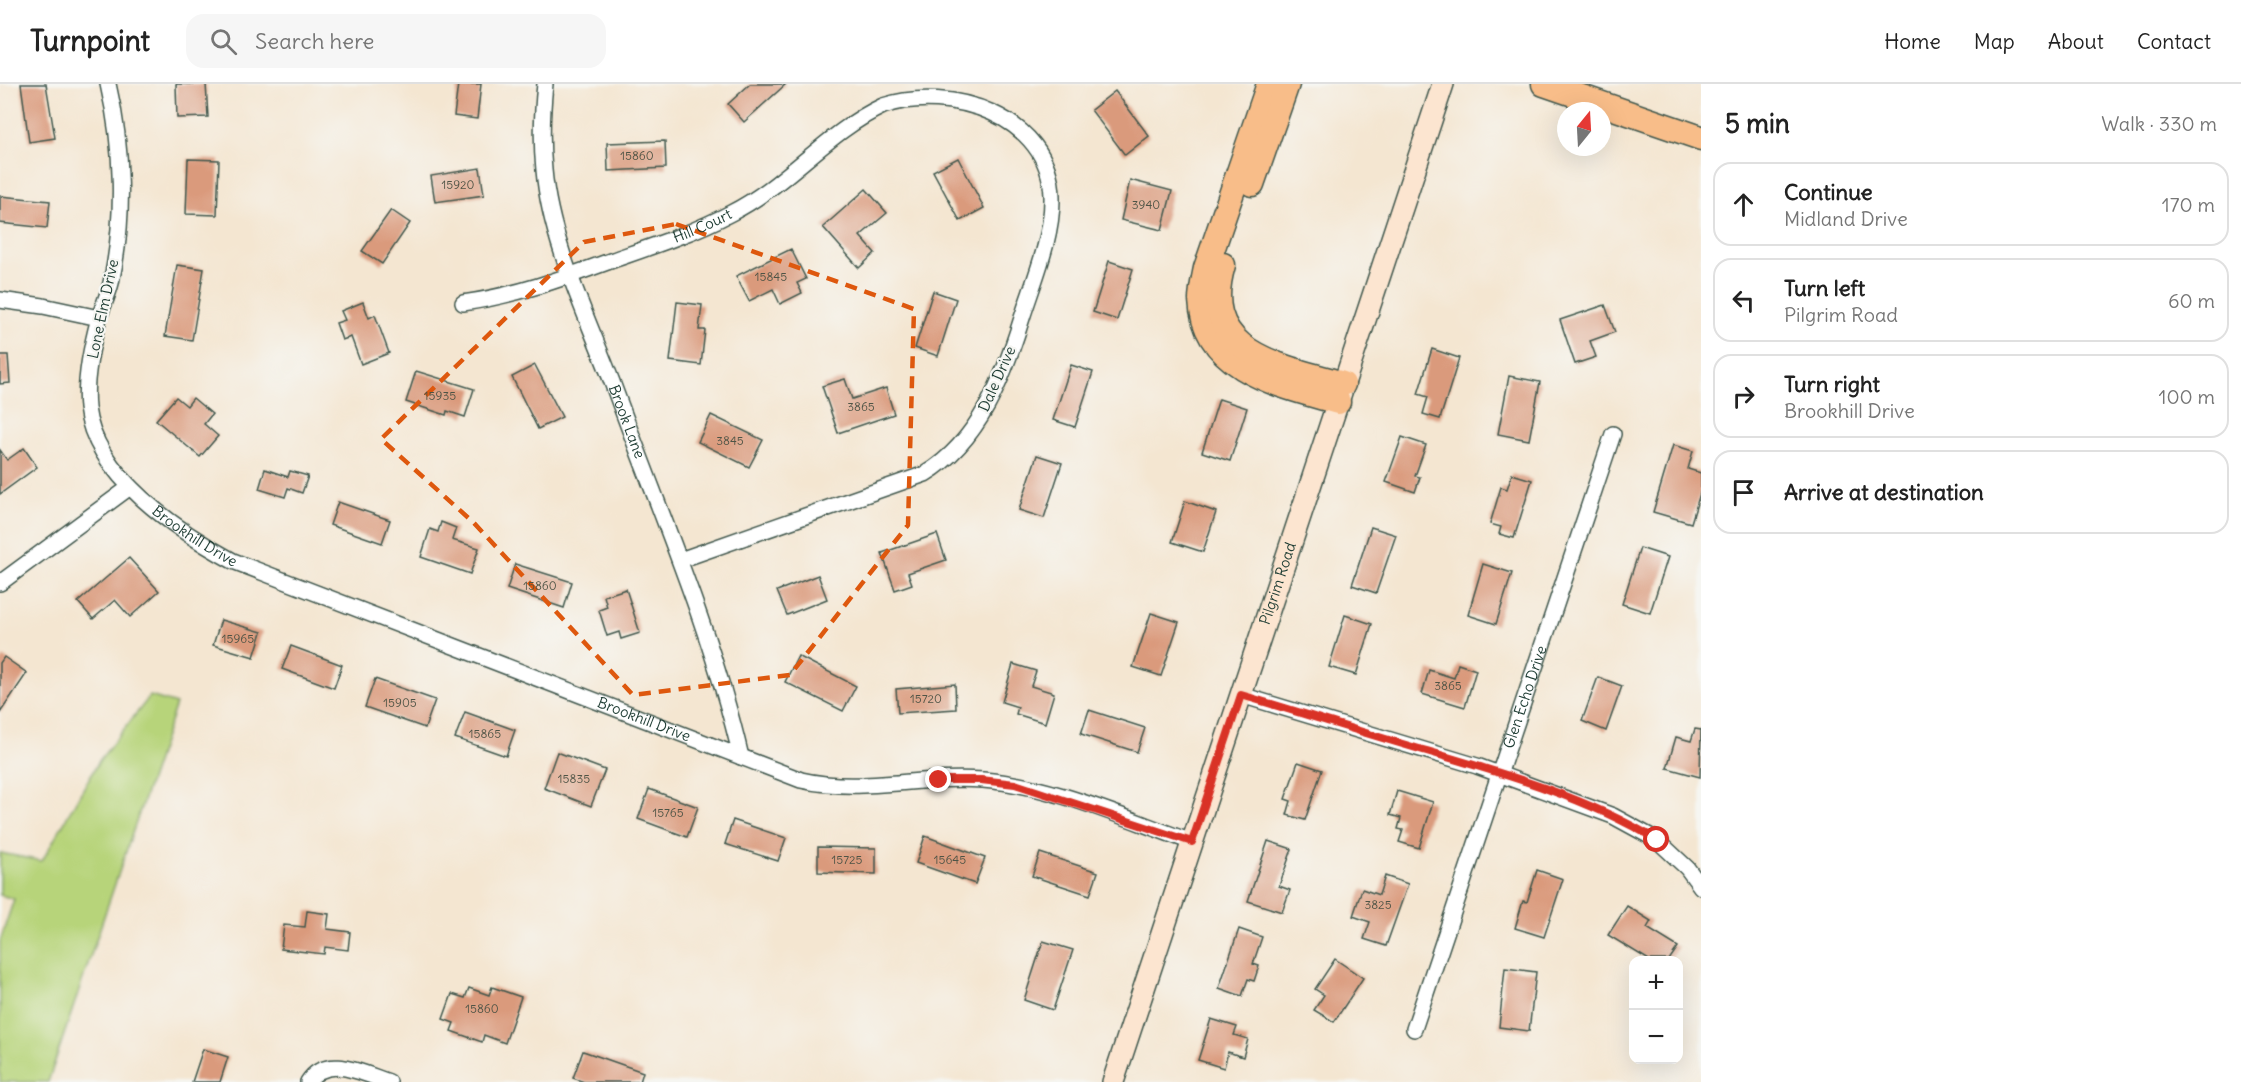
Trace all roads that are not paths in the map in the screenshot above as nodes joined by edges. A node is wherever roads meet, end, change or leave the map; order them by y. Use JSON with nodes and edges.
{"nodes":[{"id":1,"x":108,"y":84,"type":"edge"},
{"id":2,"x":545,"y":84,"type":"edge"},
{"id":3,"x":1269,"y":84,"type":"edge"},
{"id":4,"x":1287,"y":84,"type":"edge"},
{"id":5,"x":1544,"y":84,"type":"edge"},
{"id":6,"x":1440,"y":92,"type":"edge"},
{"id":7,"x":916,"y":97,"type":"joint"},
{"id":8,"x":1701,"y":138,"type":"edge"},
{"id":9,"x":572,"y":275,"type":"junction"},
{"id":10,"x":0,"y":300,"type":"edge"},
{"id":11,"x":463,"y":303,"type":"dead end"},
{"id":12,"x":99,"y":318,"type":"junction"},
{"id":13,"x":1341,"y":393,"type":"junction"},
{"id":14,"x":1613,"y":434,"type":"dead end"},
{"id":15,"x":130,"y":487,"type":"junction"},
{"id":16,"x":680,"y":560,"type":"junction"},
{"id":17,"x":0,"y":583,"type":"edge"},
{"id":18,"x":1241,"y":695,"type":"junction"},
{"id":19,"x":741,"y":756,"type":"junction"},
{"id":20,"x":1498,"y":774,"type":"junction"},
{"id":21,"x":1192,"y":842,"type":"junction"},
{"id":22,"x":1701,"y":887,"type":"edge"},
{"id":23,"x":1414,"y":1029,"type":"dead end"},
{"id":24,"x":313,"y":1076,"type":"edge"},
{"id":25,"x":389,"y":1082,"type":"edge"},
{"id":26,"x":1113,"y":1082,"type":"edge"}],
"edges":[{"from":1,"to":12,"type":"street","name":"Lone Elm Drive"},
{"from":2,"to":9,"type":"street","name":"Brook Lane"},
{"from":3,"to":13,"type":"main road"},
{"from":4,"to":13,"type":"main road"},
{"from":5,"to":8,"type":"main road"},
{"from":6,"to":13,"type":"main road","name":"Pilgrim Road"},
{"from":7,"to":9,"type":"street","name":"Hill Court"},
{"from":7,"to":16,"type":"street","name":"Dale Drive"},
{"from":9,"to":11,"type":"street","name":"Hill Court"},
{"from":9,"to":16,"type":"street","name":"Brook Lane"},
{"from":10,"to":12,"type":"street"},
{"from":12,"to":15,"type":"street","name":"Lone Elm Drive"},
{"from":13,"to":18,"type":"main road","name":"Pilgrim Road"},
{"from":14,"to":20,"type":"street","name":"Glen Echo Drive"},
{"from":15,"to":17,"type":"street"},
{"from":15,"to":19,"type":"street","name":"Brookhill Drive"},
{"from":16,"to":19,"type":"street","name":"Brook Lane"},
{"from":18,"to":20,"type":"street"},
{"from":18,"to":21,"type":"main road","name":"Pilgrim Road"},
{"from":19,"to":21,"type":"street","name":"Brookhill Drive"},
{"from":20,"to":22,"type":"street"},
{"from":20,"to":23,"type":"street","name":"Glen Echo Drive"},
{"from":21,"to":26,"type":"main road","name":"Pilgrim Road"},
{"from":24,"to":25,"type":"street"}]}
